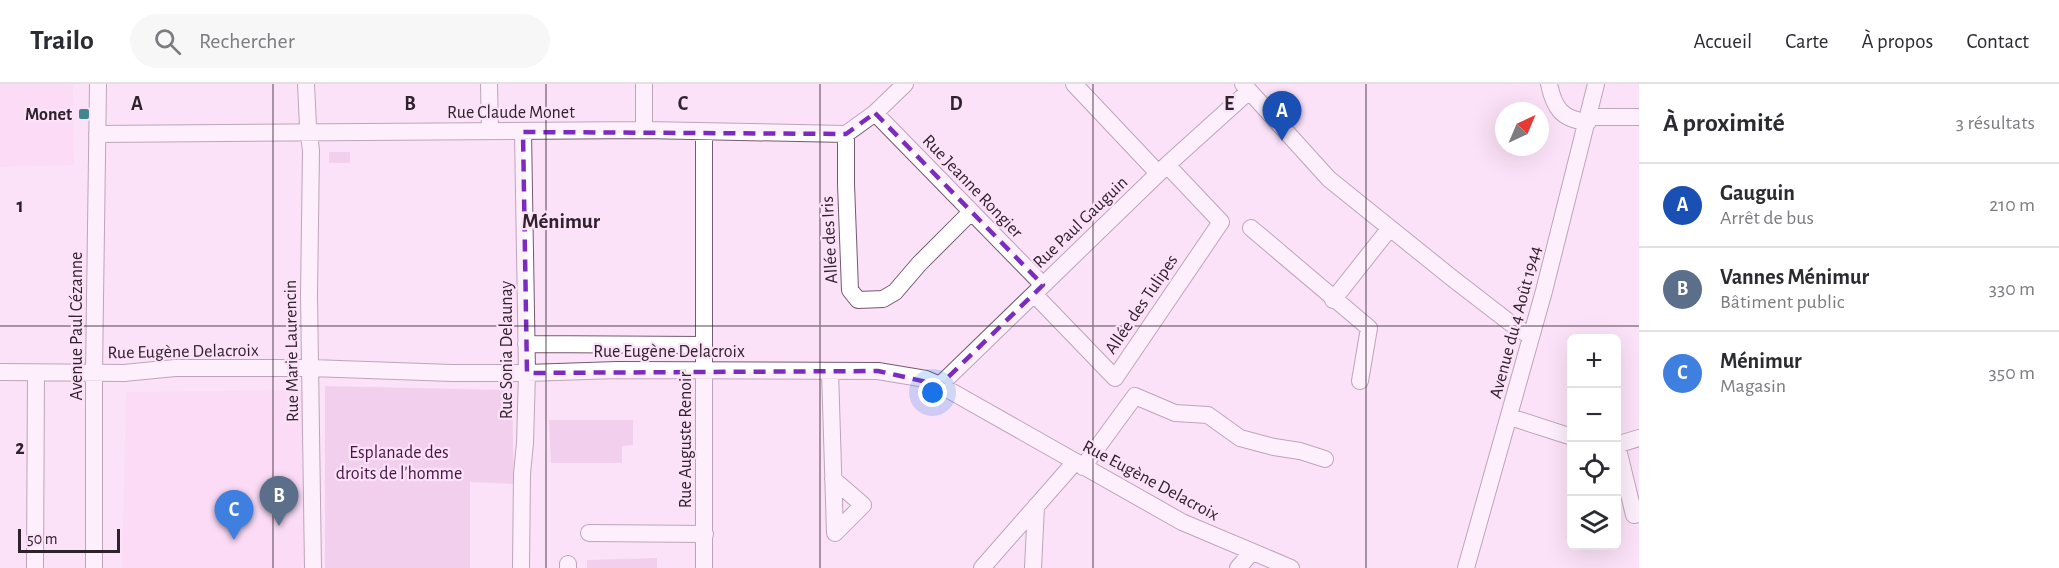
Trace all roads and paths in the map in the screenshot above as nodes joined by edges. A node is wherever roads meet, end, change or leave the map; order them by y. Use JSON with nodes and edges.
{"nodes":[{"id":1,"x":98,"y":84,"type":"edge"},
{"id":2,"x":306,"y":84,"type":"edge"},
{"id":3,"x":489,"y":84,"type":"edge"},
{"id":4,"x":644,"y":84,"type":"edge"},
{"id":5,"x":906,"y":84,"type":"edge"},
{"id":6,"x":1074,"y":84,"type":"edge"},
{"id":7,"x":1549,"y":84,"type":"edge"},
{"id":8,"x":1596,"y":84,"type":"edge"},
{"id":9,"x":1246,"y":87,"type":"edge"},
{"id":10,"x":875,"y":113,"type":"junction"},
{"id":11,"x":1639,"y":117,"type":"edge"},
{"id":12,"x":1588,"y":119,"type":"junction"},
{"id":13,"x":644,"y":130,"type":"junction"},
{"id":14,"x":490,"y":131,"type":"junction"},
{"id":15,"x":524,"y":132,"type":"junction"},
{"id":16,"x":704,"y":132,"type":"junction"},
{"id":17,"x":309,"y":133,"type":"junction"},
{"id":18,"x":97,"y":134,"type":"junction"},
{"id":19,"x":846,"y":134,"type":"junction"},
{"id":20,"x":1163,"y":169,"type":"junction"},
{"id":21,"x":971,"y":212,"type":"junction"},
{"id":22,"x":1251,"y":228,"type":"dead end"},
{"id":23,"x":1390,"y":228,"type":"junction"},
{"id":24,"x":1039,"y":290,"type":"junction"},
{"id":25,"x":1333,"y":300,"type":"junction"},
{"id":26,"x":1530,"y":336,"type":"junction"},
{"id":27,"x":526,"y":344,"type":"junction"},
{"id":28,"x":705,"y":345,"type":"junction"},
{"id":29,"x":311,"y":368,"type":"junction"},
{"id":30,"x":705,"y":370,"type":"junction"},
{"id":31,"x":830,"y":371,"type":"junction"},
{"id":32,"x":0,"y":372,"type":"edge"},
{"id":33,"x":94,"y":372,"type":"junction"},
{"id":34,"x":36,"y":373,"type":"junction"},
{"id":35,"x":527,"y":373,"type":"junction"},
{"id":36,"x":1360,"y":381,"type":"dead end"},
{"id":37,"x":940,"y":385,"type":"junction"},
{"id":38,"x":1510,"y":417,"type":"junction"},
{"id":39,"x":1567,"y":434,"type":"edge"},
{"id":40,"x":1639,"y":438,"type":"edge"},
{"id":41,"x":1621,"y":444,"type":"edge"},
{"id":42,"x":1325,"y":459,"type":"dead end"},
{"id":43,"x":1621,"y":461,"type":"edge"},
{"id":44,"x":1079,"y":464,"type":"junction"},
{"id":45,"x":833,"y":479,"type":"dead end"},
{"id":46,"x":1036,"y":506,"type":"junction"},
{"id":47,"x":1639,"y":514,"type":"edge"},
{"id":48,"x":589,"y":533,"type":"dead end"},
{"id":49,"x":705,"y":534,"type":"junction"},
{"id":50,"x":1252,"y":552,"type":"junction"},
{"id":51,"x":35,"y":568,"type":"edge"},
{"id":52,"x":94,"y":568,"type":"edge"},
{"id":53,"x":313,"y":568,"type":"edge"},
{"id":54,"x":521,"y":568,"type":"edge"},
{"id":55,"x":704,"y":568,"type":"edge"},
{"id":56,"x":982,"y":568,"type":"edge"},
{"id":57,"x":1033,"y":568,"type":"edge"},
{"id":58,"x":1238,"y":568,"type":"edge"},
{"id":59,"x":1291,"y":568,"type":"edge"},
{"id":60,"x":1467,"y":568,"type":"edge"}],
"edges":[{"from":1,"to":18,"type":"street","name":"Avenue Paul Cézanne"},
{"from":2,"to":17,"type":"street","name":"Rue Marie Laurencin"},
{"from":3,"to":14,"type":"street"},
{"from":4,"to":13,"type":"street"},
{"from":5,"to":10,"type":"street"},
{"from":6,"to":20,"type":"street"},
{"from":7,"to":12,"type":"street"},
{"from":8,"to":12,"type":"street","name":"Avenue du 4 Août 1944"},
{"from":9,"to":20,"type":"street","name":"Rue Paul Gauguin"},
{"from":9,"to":23,"type":"street"},
{"from":10,"to":19,"type":"street"},
{"from":10,"to":21,"type":"street","name":"Rue Jeanne Rongier"},
{"from":11,"to":12,"type":"street"},
{"from":12,"to":26,"type":"street","name":"Avenue du 4 Août 1944"},
{"from":13,"to":15,"type":"street","name":"Rue Claude Monet"},
{"from":13,"to":16,"type":"street","name":"Rue Claude Monet"},
{"from":14,"to":15,"type":"street","name":"Rue Claude Monet"},
{"from":14,"to":17,"type":"street","name":"Rue Claude Monet"},
{"from":15,"to":27,"type":"street","name":"Rue Sonia Delaunay"},
{"from":16,"to":19,"type":"street","name":"Rue Claude Monet"},
{"from":16,"to":28,"type":"street","name":"Rue Auguste Renoir"},
{"from":17,"to":18,"type":"street","name":"Rue Claude Monet"},
{"from":17,"to":29,"type":"street","name":"Rue Marie Laurencin"},
{"from":18,"to":33,"type":"street","name":"Avenue Paul Cézanne"},
{"from":19,"to":21,"type":"street","name":"Allée des Iris"},
{"from":20,"to":24,"type":"street","name":"Rue Paul Gauguin"},
{"from":20,"to":24,"type":"street","name":"Allée des Tulipes"},
{"from":21,"to":24,"type":"street","name":"Rue Jeanne Rongier"},
{"from":22,"to":25,"type":"street"},
{"from":23,"to":25,"type":"street"},
{"from":23,"to":26,"type":"street"},
{"from":24,"to":37,"type":"street","name":"Rue Paul Gauguin"},
{"from":25,"to":36,"type":"street"},
{"from":26,"to":38,"type":"street","name":"Avenue du 4 Août 1944"},
{"from":27,"to":28,"type":"street"},
{"from":27,"to":35,"type":"street","name":"Rue Sonia Delaunay"},
{"from":28,"to":30,"type":"street","name":"Rue Auguste Renoir"},
{"from":29,"to":33,"type":"street","name":"Rue Eugène Delacroix"},
{"from":29,"to":35,"type":"street","name":"Rue Eugène Delacroix"},
{"from":29,"to":53,"type":"street","name":"Rue Marie Laurencin"},
{"from":30,"to":31,"type":"street","name":"Rue Eugène Delacroix"},
{"from":30,"to":35,"type":"street","name":"Rue Eugène Delacroix"},
{"from":30,"to":49,"type":"street","name":"Rue Auguste Renoir"},
{"from":31,"to":37,"type":"street","name":"Rue Eugène Delacroix"},
{"from":31,"to":45,"type":"street"},
{"from":32,"to":34,"type":"street","name":"Rue Eugène Delacroix"},
{"from":33,"to":34,"type":"street","name":"Rue Eugène Delacroix"},
{"from":33,"to":52,"type":"street","name":"Avenue Paul Cézanne"},
{"from":34,"to":51,"type":"street"},
{"from":35,"to":54,"type":"street","name":"Rue Sonia Delaunay"},
{"from":37,"to":44,"type":"street","name":"Rue Eugène Delacroix"},
{"from":38,"to":39,"type":"street"},
{"from":38,"to":60,"type":"street","name":"Avenue du 4 Août 1944"},
{"from":40,"to":41,"type":"street"},
{"from":42,"to":44,"type":"street"},
{"from":43,"to":47,"type":"street"},
{"from":44,"to":46,"type":"street"},
{"from":44,"to":50,"type":"street","name":"Rue Eugène Delacroix"},
{"from":46,"to":56,"type":"street"},
{"from":46,"to":57,"type":"street"},
{"from":48,"to":49,"type":"street"},
{"from":49,"to":55,"type":"street","name":"Rue Auguste Renoir"},
{"from":50,"to":58,"type":"street"},
{"from":50,"to":59,"type":"street","name":"Rue Eugène Delacroix"}]}
